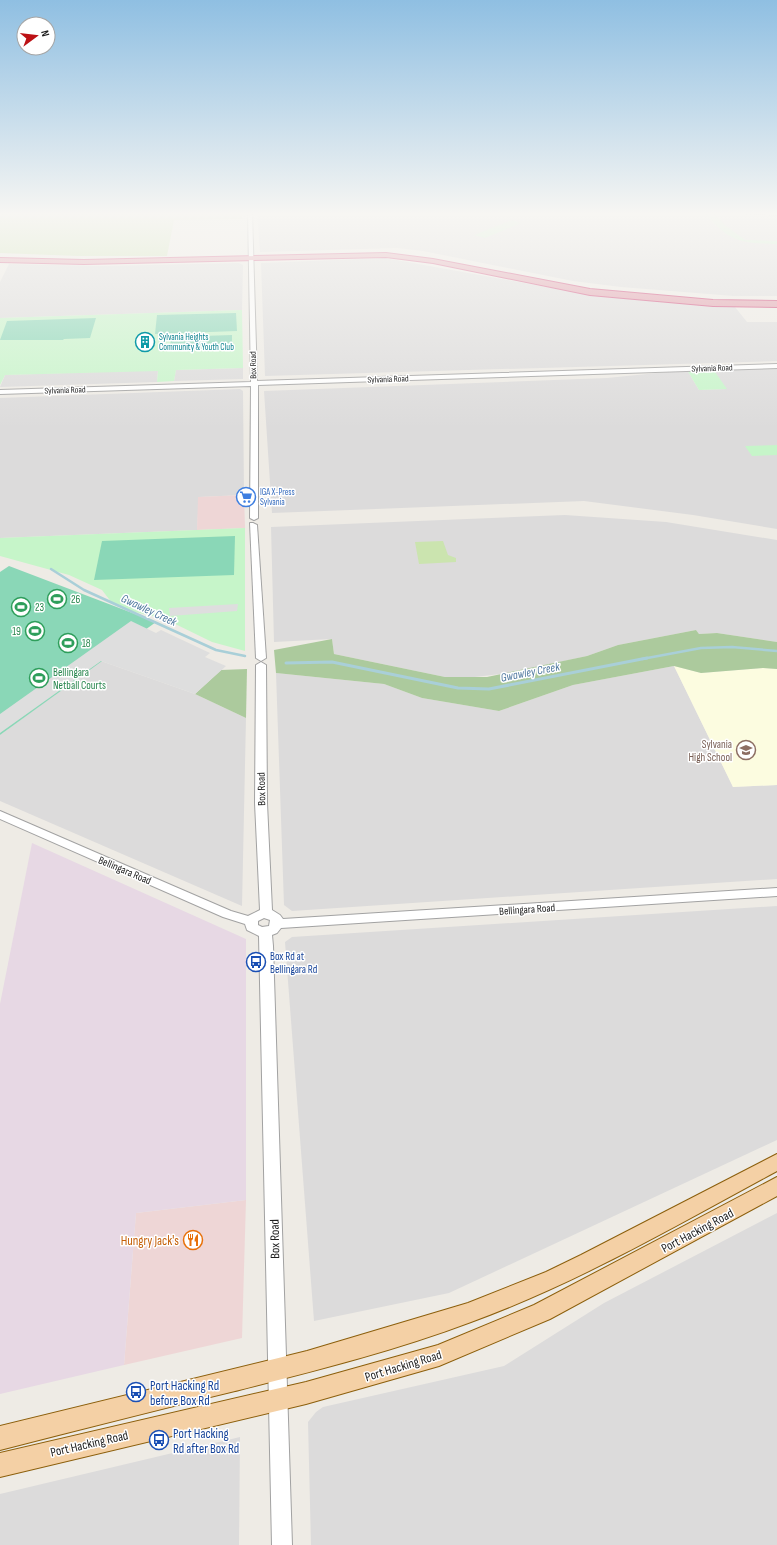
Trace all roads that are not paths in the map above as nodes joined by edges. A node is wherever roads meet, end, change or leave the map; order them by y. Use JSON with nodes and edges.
{"nodes":[{"id":1,"x":252,"y":284,"type":"edge"},
{"id":2,"x":550,"y":284,"type":"edge"},
{"id":3,"x":565,"y":284,"type":"edge"},
{"id":4,"x":777,"y":301,"type":"edge"},
{"id":5,"x":777,"y":304,"type":"edge"},
{"id":6,"x":777,"y":366,"type":"edge"},
{"id":7,"x":254,"y":383,"type":"junction"},
{"id":8,"x":0,"y":392,"type":"edge"},
{"id":9,"x":0,"y":815,"type":"edge"},
{"id":10,"x":777,"y":892,"type":"edge"},
{"id":11,"x":266,"y":913,"type":"junction"},
{"id":12,"x":251,"y":921,"type":"junction"},
{"id":13,"x":271,"y":928,"type":"junction"},
{"id":14,"x":777,"y":1162,"type":"edge"},
{"id":15,"x":777,"y":1186,"type":"edge"},
{"id":16,"x":277,"y":1369,"type":"junction"},
{"id":17,"x":278,"y":1399,"type":"junction"},
{"id":18,"x":0,"y":1438,"type":"edge"},
{"id":19,"x":0,"y":1465,"type":"edge"},
{"id":20,"x":282,"y":1545,"type":"edge"}],
"edges":[{"from":1,"to":7,"type":"street","name":"Box Road"},
{"from":2,"to":5,"type":"highway"},
{"from":3,"to":4,"type":"highway"},
{"from":6,"to":7,"type":"street","name":"Sylvania Road"},
{"from":7,"to":8,"type":"street","name":"Sylvania Road"},
{"from":7,"to":11,"type":"street","name":"Box Road"},
{"from":9,"to":12,"type":"street","name":"Bellingara Road"},
{"from":10,"to":13,"type":"street","name":"Bellingara Road"},
{"from":11,"to":12,"type":"street"},
{"from":11,"to":13,"type":"street"},
{"from":12,"to":13,"type":"street"},
{"from":13,"to":16,"type":"street","name":"Box Road"},
{"from":14,"to":16,"type":"main road","name":"Port Hacking Road"},
{"from":15,"to":17,"type":"main road","name":"Port Hacking Road"},
{"from":16,"to":17,"type":"street","name":"Box Road"},
{"from":16,"to":18,"type":"main road","name":"Port Hacking Road"},
{"from":17,"to":19,"type":"main road","name":"Port Hacking Road"},
{"from":17,"to":20,"type":"street","name":"Box Road"}]}
